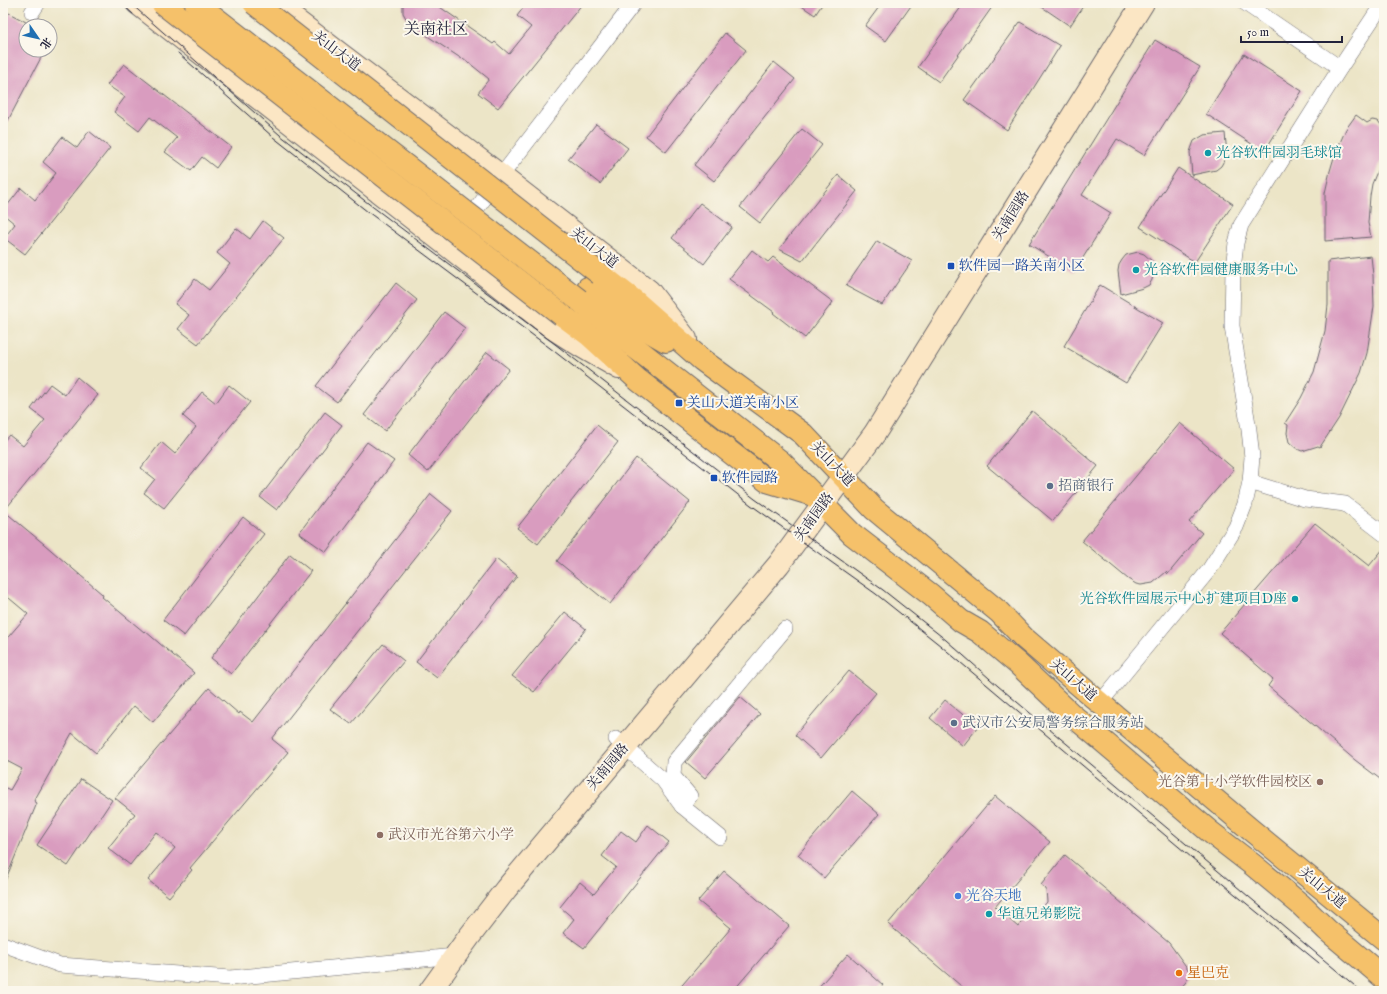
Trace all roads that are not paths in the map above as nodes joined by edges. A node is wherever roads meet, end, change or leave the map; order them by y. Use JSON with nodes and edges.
{"nodes":[{"id":1,"x":137,"y":3,"type":"edge"},
{"id":2,"x":162,"y":3,"type":"edge"},
{"id":3,"x":196,"y":3,"type":"edge"},
{"id":4,"x":221,"y":3,"type":"edge"},
{"id":5,"x":254,"y":3,"type":"edge"},
{"id":6,"x":272,"y":3,"type":"edge"},
{"id":7,"x":634,"y":3,"type":"edge"},
{"id":8,"x":1126,"y":3,"type":"edge"},
{"id":9,"x":1143,"y":3,"type":"edge"},
{"id":10,"x":1244,"y":3,"type":"edge"},
{"id":11,"x":1383,"y":3,"type":"edge"},
{"id":12,"x":1340,"y":68,"type":"junction"},
{"id":13,"x":501,"y":176,"type":"junction"},
{"id":14,"x":449,"y":246,"type":"junction"},
{"id":15,"x":589,"y":287,"type":"junction"},
{"id":16,"x":702,"y":360,"type":"junction"},
{"id":17,"x":638,"y":380,"type":"junction"},
{"id":18,"x":838,"y":471,"type":"junction"},
{"id":19,"x":1250,"y":482,"type":"junction"},
{"id":20,"x":818,"y":500,"type":"junction"},
{"id":21,"x":1384,"y":534,"type":"edge"},
{"id":22,"x":785,"y":629,"type":"dead end"},
{"id":23,"x":1100,"y":703,"type":"junction"},
{"id":24,"x":620,"y":743,"type":"junction"},
{"id":25,"x":682,"y":806,"type":"junction"},
{"id":26,"x":720,"y":837,"type":"dead end"},
{"id":27,"x":1382,"y":932,"type":"edge"},
{"id":28,"x":3,"y":944,"type":"edge"},
{"id":29,"x":449,"y":956,"type":"junction"},
{"id":30,"x":1384,"y":978,"type":"edge"},
{"id":31,"x":420,"y":991,"type":"edge"},
{"id":32,"x":430,"y":991,"type":"edge"}],
"edges":[{"from":1,"to":14,"type":"main road"},
{"from":2,"to":17,"type":"main road","bridge":true},
{"from":3,"to":15,"type":"main road","bridge":true},
{"from":4,"to":15,"type":"main road"},
{"from":5,"to":15,"type":"main road","bridge":true},
{"from":6,"to":13,"type":"main road","name":"关山大道"},
{"from":7,"to":13,"type":"street"},
{"from":8,"to":18,"type":"main road","name":"关南园路"},
{"from":9,"to":18,"type":"main road","name":"关南园路"},
{"from":10,"to":12,"type":"street"},
{"from":11,"to":12,"type":"street"},
{"from":12,"to":19,"type":"street"},
{"from":13,"to":14,"type":"street"},
{"from":13,"to":16,"type":"main road","name":"关山大道"},
{"from":14,"to":17,"type":"main road"},
{"from":15,"to":16,"type":"main road"},
{"from":15,"to":20,"type":"main road","name":"关山大道"},
{"from":16,"to":18,"type":"main road","name":"关山大道"},
{"from":17,"to":20,"type":"main road"},
{"from":18,"to":20,"type":"main road","name":"关南园路"},
{"from":18,"to":23,"type":"main road","name":"关山大道"},
{"from":19,"to":21,"type":"street"},
{"from":19,"to":23,"type":"street"},
{"from":20,"to":24,"type":"main road","name":"关南园路"},
{"from":20,"to":30,"type":"main road","name":"关山大道"},
{"from":22,"to":25,"type":"street"},
{"from":23,"to":27,"type":"main road","name":"关山大道"},
{"from":24,"to":25,"type":"street"},
{"from":24,"to":29,"type":"main road","name":"关南园路"},
{"from":25,"to":26,"type":"street"},
{"from":28,"to":29,"type":"street"},
{"from":29,"to":31,"type":"main road","name":"关南园路"},
{"from":29,"to":32,"type":"main road","name":"关南园路"}]}
